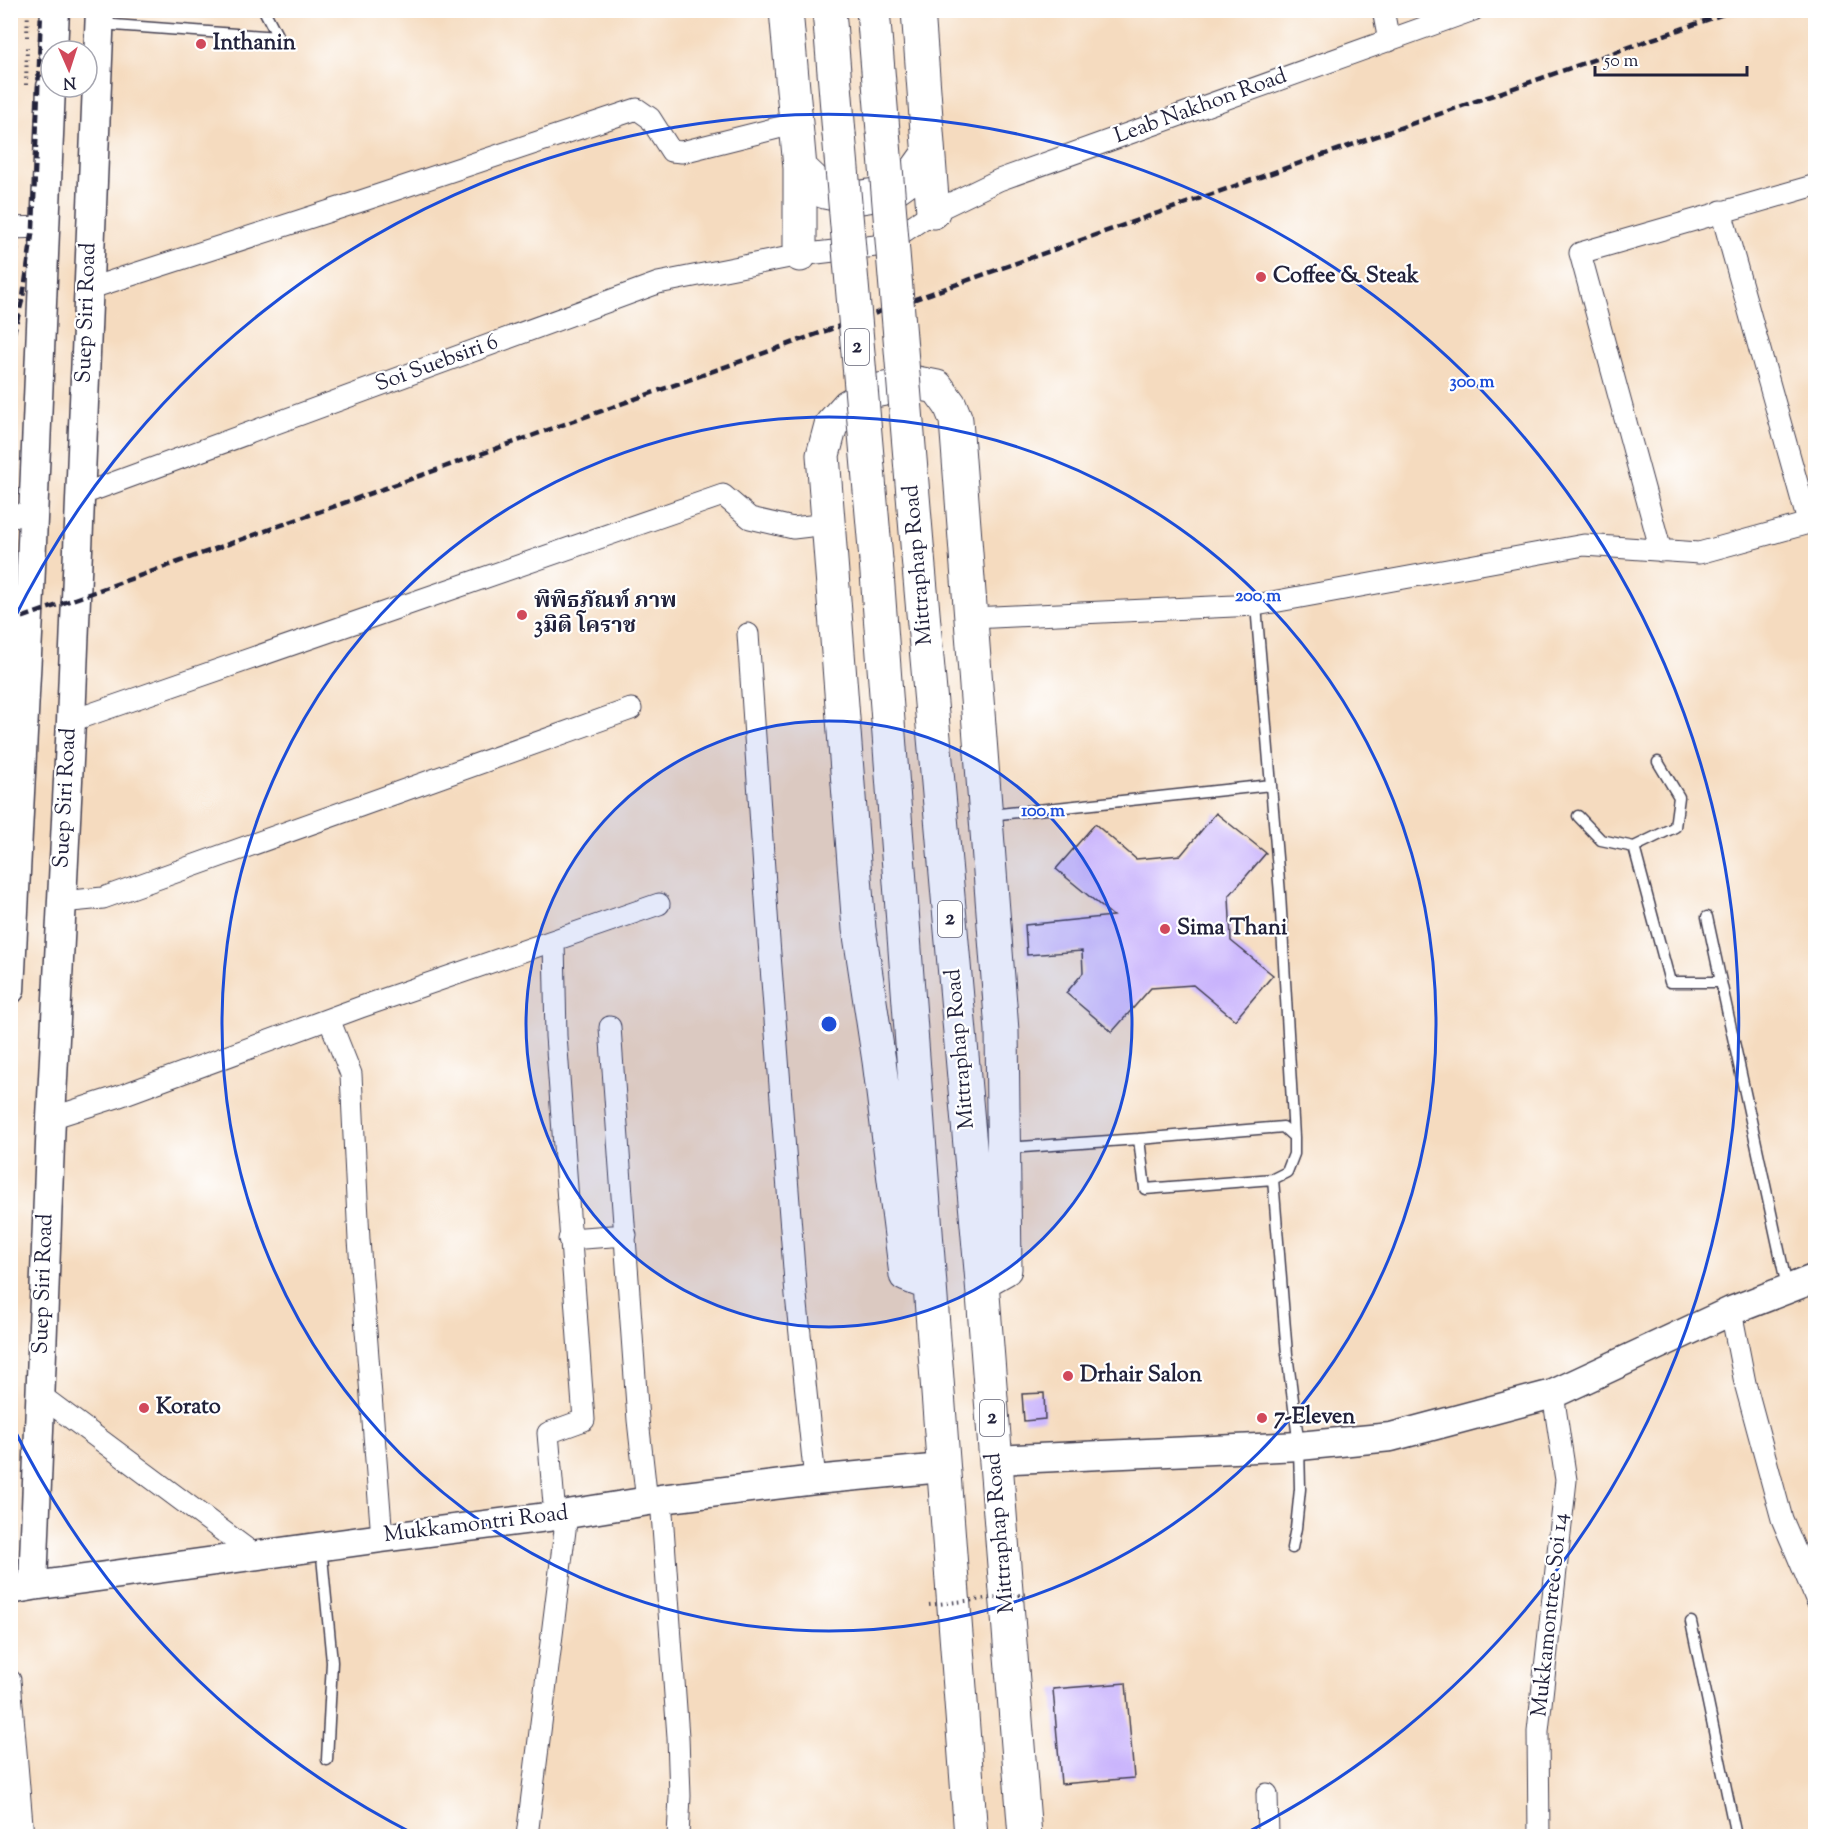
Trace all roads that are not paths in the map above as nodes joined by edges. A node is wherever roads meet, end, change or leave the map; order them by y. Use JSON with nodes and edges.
{"nodes":[{"id":1,"x":55,"y":10,"type":"edge"},
{"id":2,"x":264,"y":10,"type":"edge"},
{"id":3,"x":786,"y":10,"type":"edge"},
{"id":4,"x":829,"y":10,"type":"edge"},
{"id":5,"x":873,"y":10,"type":"edge"},
{"id":6,"x":918,"y":10,"type":"edge"},
{"id":7,"x":1383,"y":10,"type":"edge"},
{"id":8,"x":1468,"y":11,"type":"edge"},
{"id":9,"x":100,"y":17,"type":"edge"},
{"id":10,"x":54,"y":39,"type":"edge"},
{"id":11,"x":1389,"y":40,"type":"junction"},
{"id":12,"x":50,"y":99,"type":"edge"},
{"id":13,"x":797,"y":123,"type":"junction"},
{"id":14,"x":928,"y":154,"type":"junction"},
{"id":15,"x":800,"y":168,"type":"junction"},
{"id":16,"x":1815,"y":185,"type":"edge"},
{"id":17,"x":1721,"y":211,"type":"junction"},
{"id":18,"x":933,"y":212,"type":"junction"},
{"id":19,"x":45,"y":227,"type":"junction"},
{"id":20,"x":10,"y":228,"type":"edge"},
{"id":21,"x":800,"y":255,"type":"junction"},
{"id":22,"x":88,"y":289,"type":"junction"},
{"id":23,"x":80,"y":495,"type":"junction"},
{"id":24,"x":22,"y":514,"type":"edge"},
{"id":25,"x":1812,"y":521,"type":"edge"},
{"id":26,"x":827,"y":524,"type":"junction"},
{"id":27,"x":1661,"y":551,"type":"junction"},
{"id":28,"x":1256,"y":605,"type":"junction"},
{"id":29,"x":972,"y":618,"type":"junction"},
{"id":30,"x":748,"y":634,"type":"dead end"},
{"id":31,"x":18,"y":696,"type":"edge"},
{"id":32,"x":631,"y":709,"type":"dead end"},
{"id":33,"x":71,"y":721,"type":"junction"},
{"id":34,"x":1658,"y":762,"type":"dead end"},
{"id":35,"x":1270,"y":785,"type":"junction"},
{"id":36,"x":987,"y":815,"type":"junction"},
{"id":37,"x":1578,"y":816,"type":"dead end"},
{"id":38,"x":1634,"y":847,"type":"junction"},
{"id":39,"x":12,"y":901,"type":"edge"},
{"id":40,"x":61,"y":902,"type":"junction"},
{"id":41,"x":659,"y":904,"type":"dead end"},
{"id":42,"x":1707,"y":917,"type":"dead end"},
{"id":43,"x":554,"y":942,"type":"junction"},
{"id":44,"x":1721,"y":981,"type":"junction"},
{"id":45,"x":10,"y":990,"type":"edge"},
{"id":46,"x":329,"y":1019,"type":"junction"},
{"id":47,"x":610,"y":1027,"type":"dead end"},
{"id":48,"x":51,"y":1118,"type":"junction"},
{"id":49,"x":1294,"y":1137,"type":"junction"},
{"id":50,"x":1139,"y":1139,"type":"junction"},
{"id":51,"x":1004,"y":1148,"type":"junction"},
{"id":52,"x":1273,"y":1179,"type":"junction"},
{"id":53,"x":626,"y":1235,"type":"junction"},
{"id":54,"x":569,"y":1239,"type":"junction"},
{"id":55,"x":1815,"y":1278,"type":"edge"},
{"id":56,"x":982,"y":1282,"type":"junction"},
{"id":57,"x":929,"y":1284,"type":"junction"},
{"id":58,"x":1788,"y":1290,"type":"junction"},
{"id":59,"x":1731,"y":1311,"type":"junction"},
{"id":60,"x":1553,"y":1394,"type":"junction"},
{"id":61,"x":40,"y":1395,"type":"junction"},
{"id":62,"x":1299,"y":1446,"type":"junction"},
{"id":63,"x":995,"y":1460,"type":"junction"},
{"id":64,"x":942,"y":1468,"type":"junction"},
{"id":65,"x":815,"y":1480,"type":"junction"},
{"id":66,"x":654,"y":1500,"type":"junction"},
{"id":67,"x":561,"y":1515,"type":"junction"},
{"id":68,"x":382,"y":1538,"type":"junction"},
{"id":69,"x":321,"y":1546,"type":"junction"},
{"id":70,"x":1292,"y":1548,"type":"dead end"},
{"id":71,"x":255,"y":1555,"type":"junction"},
{"id":72,"x":22,"y":1588,"type":"edge"},
{"id":73,"x":1815,"y":1599,"type":"edge"},
{"id":74,"x":1691,"y":1622,"type":"dead end"},
{"id":75,"x":10,"y":1680,"type":"edge"},
{"id":76,"x":13,"y":1733,"type":"edge"},
{"id":77,"x":327,"y":1760,"type":"dead end"},
{"id":78,"x":1267,"y":1794,"type":"dead end"},
{"id":79,"x":23,"y":1836,"type":"edge"},
{"id":80,"x":528,"y":1836,"type":"edge"},
{"id":81,"x":678,"y":1836,"type":"edge"},
{"id":82,"x":971,"y":1836,"type":"edge"},
{"id":83,"x":1025,"y":1836,"type":"edge"},
{"id":84,"x":1268,"y":1836,"type":"edge"},
{"id":85,"x":1539,"y":1836,"type":"edge"},
{"id":86,"x":1736,"y":1836,"type":"edge"}],
"edges":[{"from":1,"to":10,"type":"street"},
{"from":2,"to":9,"type":"lane"},
{"from":3,"to":13,"type":"highway"},
{"from":4,"to":57,"type":"highway","name":"Mittraphap Road","number":"2","bridge":true},
{"from":5,"to":56,"type":"highway","name":"Mittraphap Road","number":"2","bridge":true},
{"from":6,"to":14,"type":"highway"},
{"from":7,"to":11,"type":"street"},
{"from":8,"to":11,"type":"street","name":"Leab Nakhon Road"},
{"from":9,"to":22,"type":"street","name":"Suep Siri Road"},
{"from":11,"to":18,"type":"street","name":"Leab Nakhon Road"},
{"from":12,"to":19,"type":"street","name":"Suep Siri Road"},
{"from":13,"to":15,"type":"highway"},
{"from":13,"to":22,"type":"street"},
{"from":14,"to":15,"type":"highway"},
{"from":14,"to":18,"type":"highway"},
{"from":15,"to":21,"type":"highway"},
{"from":16,"to":17,"type":"street"},
{"from":17,"to":25,"type":"street"},
{"from":17,"to":27,"type":"street"},
{"from":18,"to":21,"type":"street","name":"Leab Nakhon Road"},
{"from":19,"to":20,"type":"street"},
{"from":19,"to":24,"type":"street","name":"Suep Siri Road"},
{"from":21,"to":23,"type":"street","name":"Soi Suebsiri 6"},
{"from":22,"to":23,"type":"street","name":"Suep Siri Road"},
{"from":23,"to":24,"type":"street"},
{"from":23,"to":33,"type":"street","name":"Suep Siri Road"},
{"from":24,"to":31,"type":"street","name":"Suep Siri Road"},
{"from":25,"to":27,"type":"street"},
{"from":26,"to":29,"type":"highway"},
{"from":26,"to":33,"type":"street"},
{"from":26,"to":57,"type":"highway"},
{"from":27,"to":28,"type":"street"},
{"from":28,"to":29,"type":"street"},
{"from":28,"to":35,"type":"lane"},
{"from":29,"to":36,"type":"highway"},
{"from":30,"to":65,"type":"street"},
{"from":31,"to":39,"type":"street","name":"Suep Siri Road"},
{"from":32,"to":40,"type":"street"},
{"from":33,"to":40,"type":"street","name":"Suep Siri Road"},
{"from":34,"to":38,"type":"lane"},
{"from":35,"to":36,"type":"lane"},
{"from":35,"to":49,"type":"lane"},
{"from":36,"to":51,"type":"highway"},
{"from":37,"to":38,"type":"lane"},
{"from":38,"to":44,"type":"lane"},
{"from":39,"to":40,"type":"street"},
{"from":39,"to":45,"type":"street","name":"Suep Siri Road"},
{"from":40,"to":48,"type":"street","name":"Suep Siri Road"},
{"from":41,"to":43,"type":"street"},
{"from":42,"to":44,"type":"lane"},
{"from":43,"to":46,"type":"street"},
{"from":43,"to":54,"type":"street"},
{"from":44,"to":58,"type":"lane"},
{"from":46,"to":48,"type":"street"},
{"from":46,"to":68,"type":"street"},
{"from":47,"to":53,"type":"street"},
{"from":48,"to":61,"type":"street","name":"Suep Siri Road"},
{"from":49,"to":50,"type":"lane"},
{"from":49,"to":52,"type":"lane"},
{"from":50,"to":51,"type":"lane"},
{"from":50,"to":52,"type":"lane"},
{"from":51,"to":56,"type":"highway"},
{"from":52,"to":62,"type":"lane"},
{"from":53,"to":54,"type":"street"},
{"from":53,"to":66,"type":"street"},
{"from":54,"to":67,"type":"street"},
{"from":55,"to":58,"type":"street"},
{"from":56,"to":63,"type":"highway","name":"Mittraphap Road","number":"2"},
{"from":57,"to":64,"type":"highway","name":"Mittraphap Road","number":"2"},
{"from":58,"to":59,"type":"street"},
{"from":59,"to":60,"type":"street"},
{"from":59,"to":73,"type":"street"},
{"from":60,"to":62,"type":"street"},
{"from":60,"to":85,"type":"street","name":"Mukkamontree Soi 14"},
{"from":61,"to":71,"type":"street"},
{"from":61,"to":72,"type":"street","name":"Suep Siri Road"},
{"from":62,"to":63,"type":"street"},
{"from":62,"to":70,"type":"lane"},
{"from":63,"to":83,"type":"highway","name":"Mittraphap Road","number":"2"},
{"from":64,"to":65,"type":"street","name":"Mukkamontri Road"},
{"from":64,"to":82,"type":"highway","name":"Mittraphap Road","number":"2"},
{"from":65,"to":66,"type":"street","name":"Mukkamontri Road"},
{"from":66,"to":67,"type":"street","name":"Mukkamontri Road"},
{"from":66,"to":81,"type":"street"},
{"from":67,"to":68,"type":"street","name":"Mukkamontri Road"},
{"from":67,"to":80,"type":"street"},
{"from":68,"to":69,"type":"street","name":"Mukkamontri Road"},
{"from":69,"to":71,"type":"street","name":"Mukkamontri Road"},
{"from":69,"to":77,"type":"lane"},
{"from":71,"to":72,"type":"street","name":"Mukkamontri Road"},
{"from":74,"to":86,"type":"lane"},
{"from":75,"to":76,"type":"street"},
{"from":76,"to":79,"type":"street"},
{"from":78,"to":84,"type":"street"}]}
